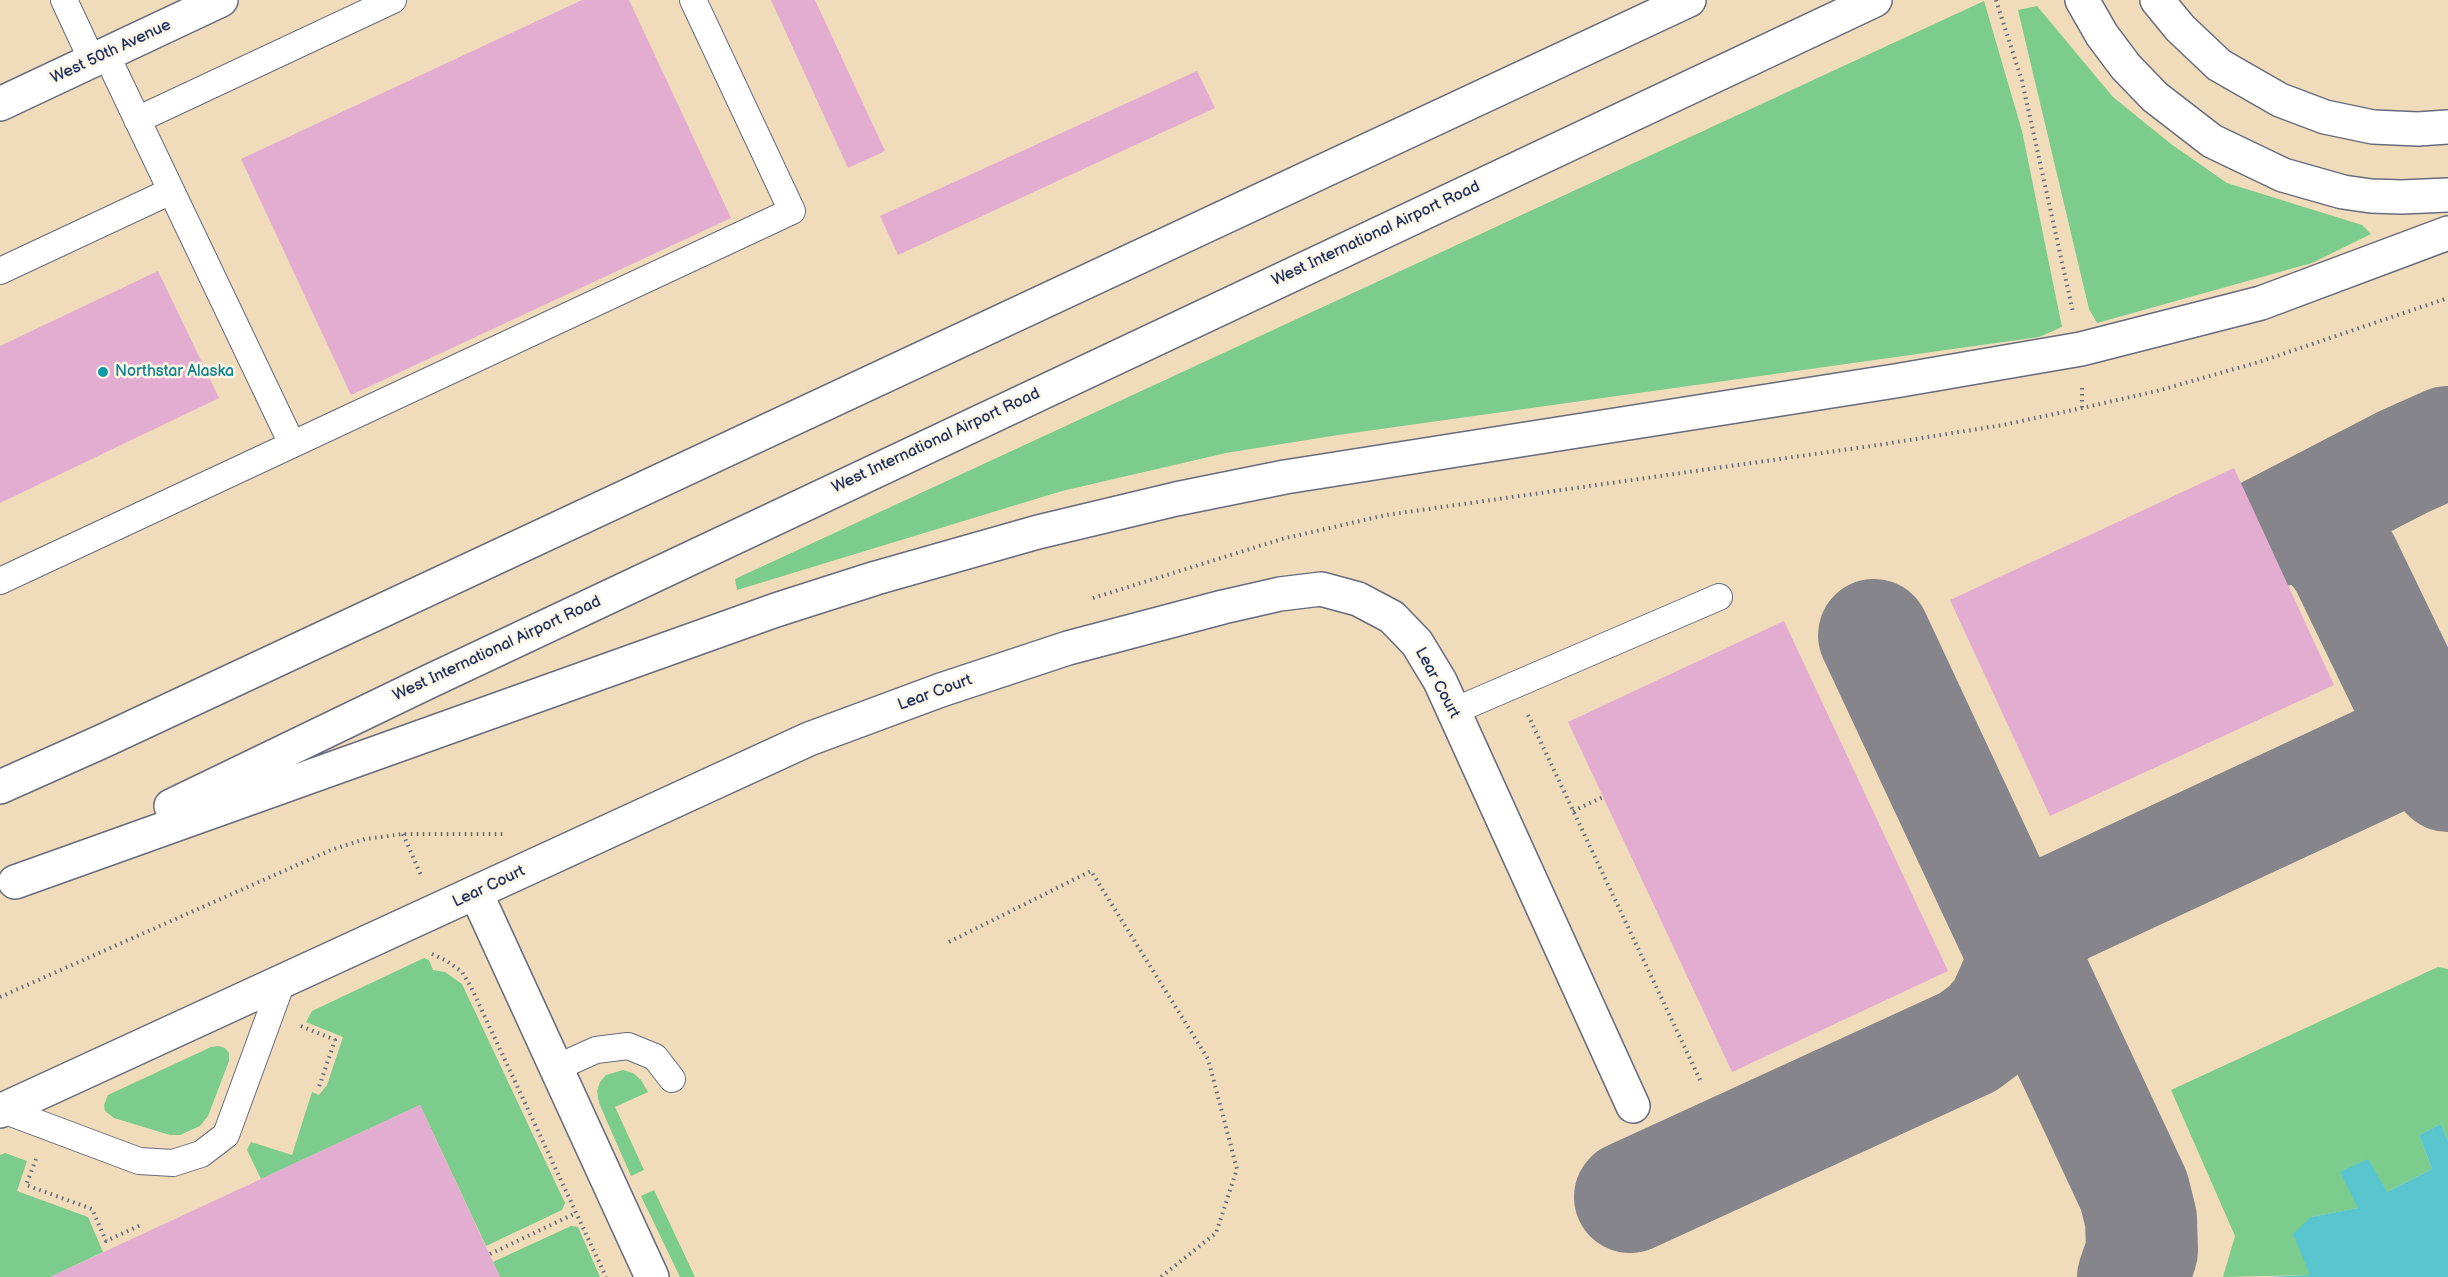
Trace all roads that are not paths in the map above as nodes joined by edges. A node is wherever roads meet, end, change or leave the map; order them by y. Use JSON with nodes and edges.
{"nodes":[{"id":1,"x":64,"y":0,"type":"edge"},
{"id":2,"x":393,"y":0,"type":"edge"},
{"id":3,"x":693,"y":0,"type":"edge"},
{"id":4,"x":1689,"y":0,"type":"edge"},
{"id":5,"x":1875,"y":0,"type":"edge"},
{"id":6,"x":2082,"y":0,"type":"edge"},
{"id":7,"x":2157,"y":0,"type":"edge"},
{"id":8,"x":215,"y":1,"type":"edge"},
{"id":9,"x":99,"y":57,"type":"junction"},
{"id":10,"x":0,"y":104,"type":"edge"},
{"id":11,"x":137,"y":120,"type":"junction"},
{"id":12,"x":2448,"y":126,"type":"edge"},
{"id":13,"x":171,"y":190,"type":"junction"},
{"id":14,"x":2448,"y":195,"type":"edge"},
{"id":15,"x":2448,"y":233,"type":"edge"},
{"id":16,"x":0,"y":271,"type":"edge"},
{"id":17,"x":292,"y":444,"type":"junction"},
{"id":18,"x":0,"y":581,"type":"edge"},
{"id":19,"x":1719,"y":597,"type":"dead end"},
{"id":20,"x":1454,"y":711,"type":"junction"},
{"id":21,"x":0,"y":787,"type":"edge"},
{"id":22,"x":8,"y":885,"type":"edge"},
{"id":23,"x":476,"y":893,"type":"junction"},
{"id":24,"x":282,"y":982,"type":"junction"},
{"id":25,"x":556,"y":1068,"type":"junction"},
{"id":26,"x":672,"y":1079,"type":"dead end"},
{"id":27,"x":1633,"y":1106,"type":"dead end"},
{"id":28,"x":2,"y":1110,"type":"edge"},
{"id":29,"x":652,"y":1277,"type":"edge"}],
"edges":[{"from":1,"to":9,"type":"lane"},
{"from":2,"to":11,"type":"lane"},
{"from":3,"to":17,"type":"lane"},
{"from":4,"to":21,"type":"main road"},
{"from":5,"to":22,"type":"main road","name":"West International Airport Road"},
{"from":6,"to":14,"type":"main road"},
{"from":7,"to":12,"type":"main road"},
{"from":8,"to":9,"type":"main road","name":"West 50th Avenue"},
{"from":9,"to":10,"type":"main road","name":"West 50th Avenue"},
{"from":9,"to":11,"type":"lane"},
{"from":11,"to":13,"type":"lane"},
{"from":13,"to":16,"type":"lane"},
{"from":13,"to":17,"type":"lane"},
{"from":15,"to":22,"type":"main road"},
{"from":17,"to":18,"type":"lane"},
{"from":19,"to":20,"type":"lane"},
{"from":20,"to":23,"type":"main road","name":"Lear Court"},
{"from":20,"to":27,"type":"main road","name":"Lear Court"},
{"from":23,"to":24,"type":"main road","name":"Lear Court"},
{"from":23,"to":25,"type":"main road"},
{"from":24,"to":28,"type":"main road","name":"Lear Court"},
{"from":24,"to":28,"type":"lane"},
{"from":25,"to":26,"type":"lane"},
{"from":25,"to":29,"type":"main road"}]}
